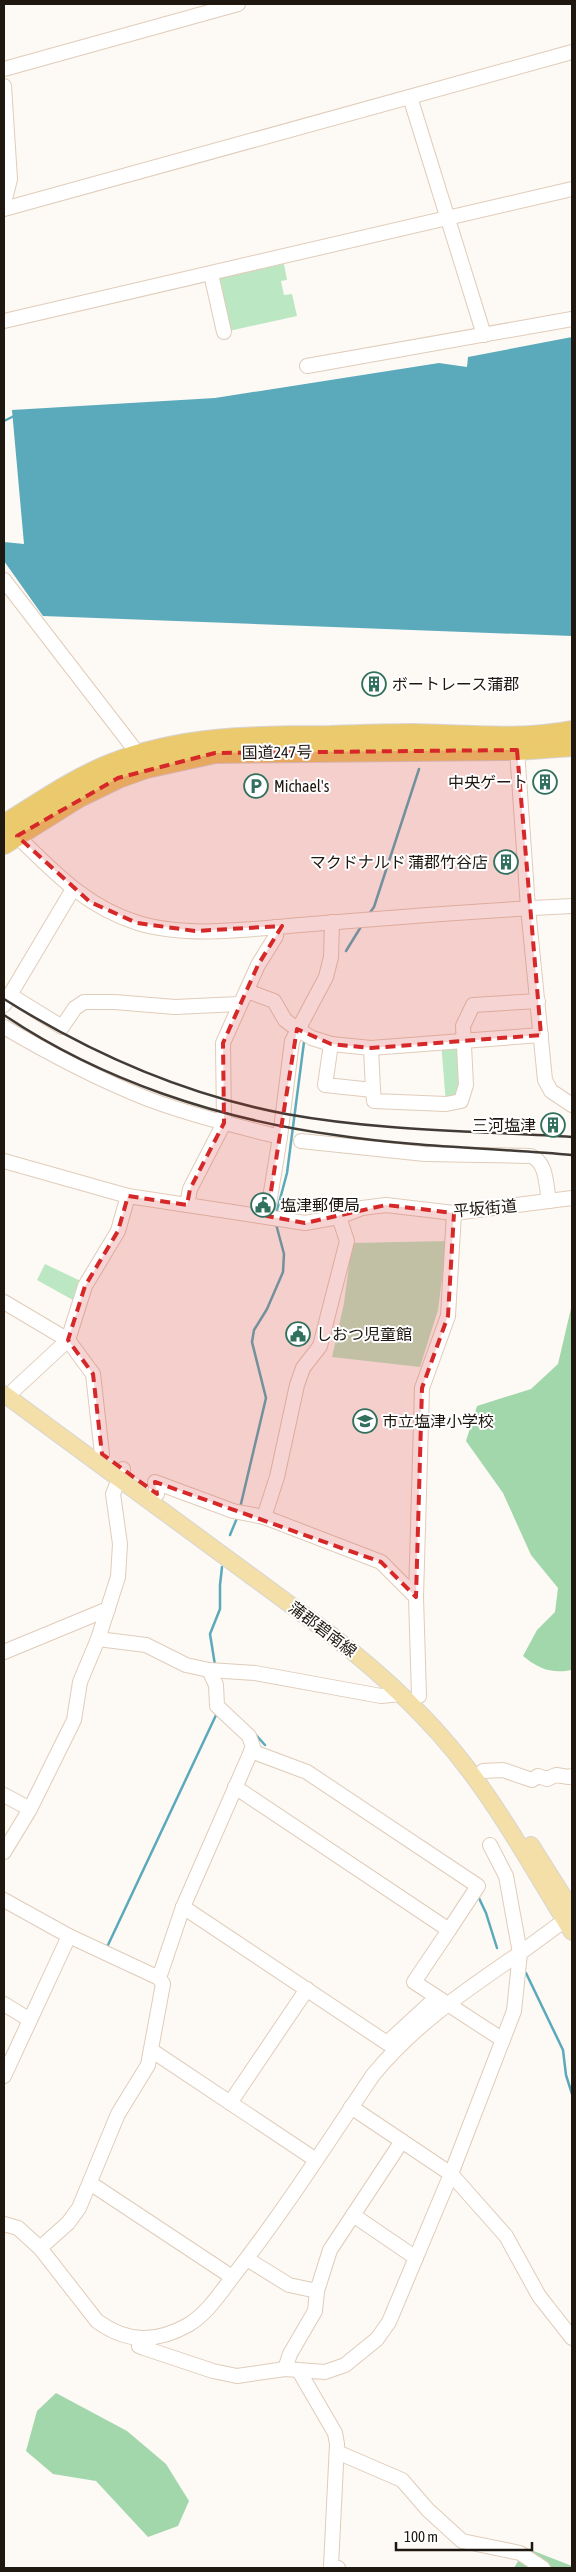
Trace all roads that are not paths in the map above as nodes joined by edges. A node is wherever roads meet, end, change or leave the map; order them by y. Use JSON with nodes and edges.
{"nodes":[{"id":1,"x":238,"y":4,"type":"edge"},
{"id":2,"x":572,"y":52,"type":"edge"},
{"id":3,"x":4,"y":69,"type":"edge"},
{"id":4,"x":4,"y":86,"type":"edge"},
{"id":5,"x":410,"y":97,"type":"junction"},
{"id":6,"x":572,"y":189,"type":"edge"},
{"id":7,"x":4,"y":203,"type":"edge"},
{"id":8,"x":4,"y":210,"type":"edge"},
{"id":9,"x":447,"y":219,"type":"junction"},
{"id":10,"x":211,"y":274,"type":"junction"},
{"id":11,"x":572,"y":319,"type":"edge"},
{"id":12,"x":4,"y":320,"type":"edge"},
{"id":13,"x":224,"y":332,"type":"dead end"},
{"id":14,"x":484,"y":335,"type":"junction"},
{"id":15,"x":308,"y":366,"type":"dead end"},
{"id":16,"x":4,"y":580,"type":"edge"},
{"id":17,"x":572,"y":731,"type":"edge"},
{"id":18,"x":572,"y":746,"type":"edge"},
{"id":19,"x":517,"y":750,"type":"junction"},
{"id":20,"x":139,"y":755,"type":"junction"},
{"id":21,"x":7,"y":830,"type":"edge"},
{"id":22,"x":73,"y":889,"type":"junction"},
{"id":23,"x":572,"y":906,"type":"edge"},
{"id":24,"x":528,"y":908,"type":"junction"},
{"id":25,"x":332,"y":922,"type":"junction"},
{"id":26,"x":275,"y":926,"type":"junction"},
{"id":27,"x":247,"y":990,"type":"junction"},
{"id":28,"x":7,"y":1000,"type":"edge"},
{"id":29,"x":538,"y":1001,"type":"junction"},
{"id":30,"x":239,"y":1004,"type":"junction"},
{"id":31,"x":4,"y":1027,"type":"edge"},
{"id":32,"x":297,"y":1029,"type":"junction"},
{"id":33,"x":541,"y":1035,"type":"junction"},
{"id":34,"x":465,"y":1040,"type":"junction"},
{"id":35,"x":331,"y":1044,"type":"junction"},
{"id":36,"x":371,"y":1048,"type":"junction"},
{"id":37,"x":373,"y":1090,"type":"junction"},
{"id":38,"x":572,"y":1105,"type":"edge"},
{"id":39,"x":224,"y":1123,"type":"junction"},
{"id":40,"x":280,"y":1137,"type":"junction"},
{"id":41,"x":301,"y":1141,"type":"dead end"},
{"id":42,"x":4,"y":1161,"type":"edge"},
{"id":43,"x":128,"y":1196,"type":"junction"},
{"id":44,"x":572,"y":1198,"type":"edge"},
{"id":45,"x":549,"y":1201,"type":"junction"},
{"id":46,"x":187,"y":1205,"type":"junction"},
{"id":47,"x":454,"y":1213,"type":"junction"},
{"id":48,"x":273,"y":1217,"type":"junction"},
{"id":49,"x":339,"y":1217,"type":"junction"},
{"id":50,"x":4,"y":1302,"type":"edge"},
{"id":51,"x":68,"y":1340,"type":"junction"},
{"id":52,"x":7,"y":1388,"type":"edge"},
{"id":53,"x":102,"y":1454,"type":"junction"},
{"id":54,"x":120,"y":1474,"type":"junction"},
{"id":55,"x":157,"y":1494,"type":"junction"},
{"id":56,"x":264,"y":1517,"type":"junction"},
{"id":57,"x":416,"y":1598,"type":"junction"},
{"id":58,"x":108,"y":1609,"type":"junction"},
{"id":59,"x":98,"y":1638,"type":"junction"},
{"id":60,"x":4,"y":1652,"type":"edge"},
{"id":61,"x":214,"y":1670,"type":"junction"},
{"id":62,"x":401,"y":1694,"type":"junction"},
{"id":63,"x":419,"y":1696,"type":"junction"},
{"id":64,"x":251,"y":1750,"type":"junction"},
{"id":65,"x":483,"y":1771,"type":"junction"},
{"id":66,"x":572,"y":1776,"type":"edge"},
{"id":67,"x":235,"y":1788,"type":"junction"},
{"id":68,"x":4,"y":1796,"type":"edge"},
{"id":69,"x":30,"y":1809,"type":"junction"},
{"id":70,"x":490,"y":1845,"type":"dead end"},
{"id":71,"x":4,"y":1852,"type":"edge"},
{"id":72,"x":4,"y":1900,"type":"edge"},
{"id":73,"x":184,"y":1907,"type":"junction"},
{"id":74,"x":570,"y":1920,"type":"edge"},
{"id":75,"x":449,"y":1930,"type":"junction"},
{"id":76,"x":69,"y":1936,"type":"junction"},
{"id":77,"x":520,"y":1953,"type":"junction"},
{"id":78,"x":159,"y":1978,"type":"junction"},
{"id":79,"x":307,"y":1989,"type":"junction"},
{"id":80,"x":442,"y":2000,"type":"junction"},
{"id":81,"x":4,"y":2004,"type":"edge"},
{"id":82,"x":30,"y":2020,"type":"junction"},
{"id":83,"x":503,"y":2040,"type":"junction"},
{"id":84,"x":151,"y":2050,"type":"junction"},
{"id":85,"x":4,"y":2076,"type":"edge"},
{"id":86,"x":230,"y":2103,"type":"junction"},
{"id":87,"x":351,"y":2107,"type":"junction"},
{"id":88,"x":402,"y":2141,"type":"junction"},
{"id":89,"x":316,"y":2160,"type":"junction"},
{"id":90,"x":450,"y":2174,"type":"junction"},
{"id":91,"x":90,"y":2183,"type":"junction"},
{"id":92,"x":353,"y":2215,"type":"junction"},
{"id":93,"x":4,"y":2224,"type":"edge"},
{"id":94,"x":40,"y":2248,"type":"junction"},
{"id":95,"x":416,"y":2258,"type":"junction"},
{"id":96,"x":247,"y":2259,"type":"junction"},
{"id":97,"x":232,"y":2277,"type":"junction"},
{"id":98,"x":317,"y":2291,"type":"junction"},
{"id":99,"x":140,"y":2338,"type":"junction"},
{"id":100,"x":572,"y":2338,"type":"edge"},
{"id":101,"x":292,"y":2370,"type":"junction"},
{"id":102,"x":337,"y":2452,"type":"junction"},
{"id":103,"x":338,"y":2568,"type":"edge"},
{"id":104,"x":543,"y":2568,"type":"edge"}],
"edges":[{"from":1,"to":3,"type":"street"},
{"from":2,"to":5,"type":"street"},
{"from":4,"to":7,"type":"street"},
{"from":5,"to":8,"type":"street"},
{"from":5,"to":9,"type":"street"},
{"from":6,"to":9,"type":"street"},
{"from":9,"to":10,"type":"street"},
{"from":9,"to":14,"type":"street"},
{"from":10,"to":12,"type":"street"},
{"from":10,"to":13,"type":"street"},
{"from":11,"to":14,"type":"street"},
{"from":14,"to":15,"type":"street"},
{"from":16,"to":20,"type":"street"},
{"from":17,"to":20,"type":"highway","name":"国道247号"},
{"from":18,"to":19,"type":"highway","name":"国道247号"},
{"from":19,"to":21,"type":"highway","name":"国道247号"},
{"from":19,"to":24,"type":"street"},
{"from":20,"to":21,"type":"highway","name":"国道247号"},
{"from":21,"to":22,"type":"street"},
{"from":22,"to":26,"type":"street"},
{"from":22,"to":28,"type":"street"},
{"from":23,"to":24,"type":"street"},
{"from":24,"to":25,"type":"street"},
{"from":24,"to":29,"type":"street"},
{"from":25,"to":26,"type":"street"},
{"from":25,"to":32,"type":"street"},
{"from":26,"to":27,"type":"street"},
{"from":27,"to":30,"type":"street"},
{"from":27,"to":32,"type":"street"},
{"from":28,"to":30,"type":"street"},
{"from":29,"to":33,"type":"street"},
{"from":29,"to":34,"type":"street"},
{"from":30,"to":39,"type":"street"},
{"from":31,"to":39,"type":"street"},
{"from":32,"to":35,"type":"street"},
{"from":32,"to":40,"type":"street"},
{"from":33,"to":34,"type":"street"},
{"from":33,"to":38,"type":"street"},
{"from":34,"to":36,"type":"street"},
{"from":34,"to":37,"type":"street"},
{"from":35,"to":36,"type":"street"},
{"from":35,"to":37,"type":"street"},
{"from":36,"to":37,"type":"street"},
{"from":39,"to":40,"type":"street"},
{"from":39,"to":46,"type":"street"},
{"from":40,"to":48,"type":"street"},
{"from":41,"to":45,"type":"street"},
{"from":42,"to":43,"type":"street","name":"平坂街道"},
{"from":43,"to":46,"type":"street","name":"平坂街道"},
{"from":43,"to":51,"type":"street"},
{"from":44,"to":45,"type":"street","name":"平坂街道"},
{"from":45,"to":47,"type":"street","name":"平坂街道"},
{"from":46,"to":48,"type":"street","name":"平坂街道"},
{"from":47,"to":49,"type":"street","name":"平坂街道"},
{"from":47,"to":57,"type":"street"},
{"from":48,"to":49,"type":"street","name":"平坂街道"},
{"from":49,"to":56,"type":"street"},
{"from":50,"to":51,"type":"street"},
{"from":51,"to":52,"type":"street"},
{"from":51,"to":53,"type":"street"},
{"from":52,"to":53,"type":"main road","name":"蒲郡碧南線"},
{"from":52,"to":54,"type":"main road","name":"蒲郡碧南線"},
{"from":53,"to":54,"type":"main road","name":"蒲郡碧南線"},
{"from":54,"to":55,"type":"main road","name":"蒲郡碧南線"},
{"from":54,"to":58,"type":"street"},
{"from":54,"to":62,"type":"main road","name":"蒲郡碧南線"},
{"from":55,"to":56,"type":"street"},
{"from":55,"to":63,"type":"main road","name":"蒲郡碧南線"},
{"from":56,"to":57,"type":"street"},
{"from":57,"to":63,"type":"street"},
{"from":58,"to":59,"type":"street"},
{"from":58,"to":60,"type":"street"},
{"from":59,"to":61,"type":"street"},
{"from":59,"to":69,"type":"street"},
{"from":61,"to":62,"type":"street"},
{"from":61,"to":64,"type":"street"},
{"from":62,"to":74,"type":"main road","name":"蒲郡碧南線"},
{"from":63,"to":65,"type":"main road","name":"蒲郡碧南線"},
{"from":64,"to":67,"type":"street"},
{"from":64,"to":75,"type":"street"},
{"from":65,"to":66,"type":"street"},
{"from":65,"to":74,"type":"main road","name":"蒲郡碧南線"},
{"from":67,"to":73,"type":"street"},
{"from":67,"to":75,"type":"street"},
{"from":68,"to":69,"type":"street"},
{"from":69,"to":71,"type":"street"},
{"from":70,"to":77,"type":"street"},
{"from":72,"to":76,"type":"street"},
{"from":73,"to":78,"type":"street"},
{"from":73,"to":79,"type":"street"},
{"from":74,"to":77,"type":"street"},
{"from":75,"to":80,"type":"street"},
{"from":76,"to":78,"type":"street"},
{"from":76,"to":82,"type":"street"},
{"from":77,"to":80,"type":"street"},
{"from":77,"to":83,"type":"street"},
{"from":78,"to":84,"type":"street"},
{"from":79,"to":80,"type":"street"},
{"from":79,"to":86,"type":"street"},
{"from":80,"to":83,"type":"street"},
{"from":80,"to":87,"type":"street"},
{"from":81,"to":82,"type":"street"},
{"from":82,"to":85,"type":"street"},
{"from":83,"to":90,"type":"street"},
{"from":84,"to":86,"type":"street"},
{"from":84,"to":91,"type":"street"},
{"from":86,"to":89,"type":"street"},
{"from":87,"to":88,"type":"street"},
{"from":87,"to":89,"type":"street"},
{"from":88,"to":90,"type":"street"},
{"from":88,"to":92,"type":"street"},
{"from":89,"to":96,"type":"street"},
{"from":90,"to":95,"type":"street"},
{"from":90,"to":100,"type":"street"},
{"from":91,"to":94,"type":"street"},
{"from":91,"to":97,"type":"street"},
{"from":92,"to":95,"type":"street"},
{"from":92,"to":98,"type":"street"},
{"from":93,"to":94,"type":"street"},
{"from":94,"to":99,"type":"street"},
{"from":95,"to":101,"type":"street"},
{"from":96,"to":97,"type":"street"},
{"from":96,"to":98,"type":"street"},
{"from":97,"to":99,"type":"street"},
{"from":98,"to":101,"type":"street"},
{"from":99,"to":101,"type":"street"},
{"from":101,"to":102,"type":"street"},
{"from":102,"to":103,"type":"street"},
{"from":102,"to":104,"type":"street"}]}
